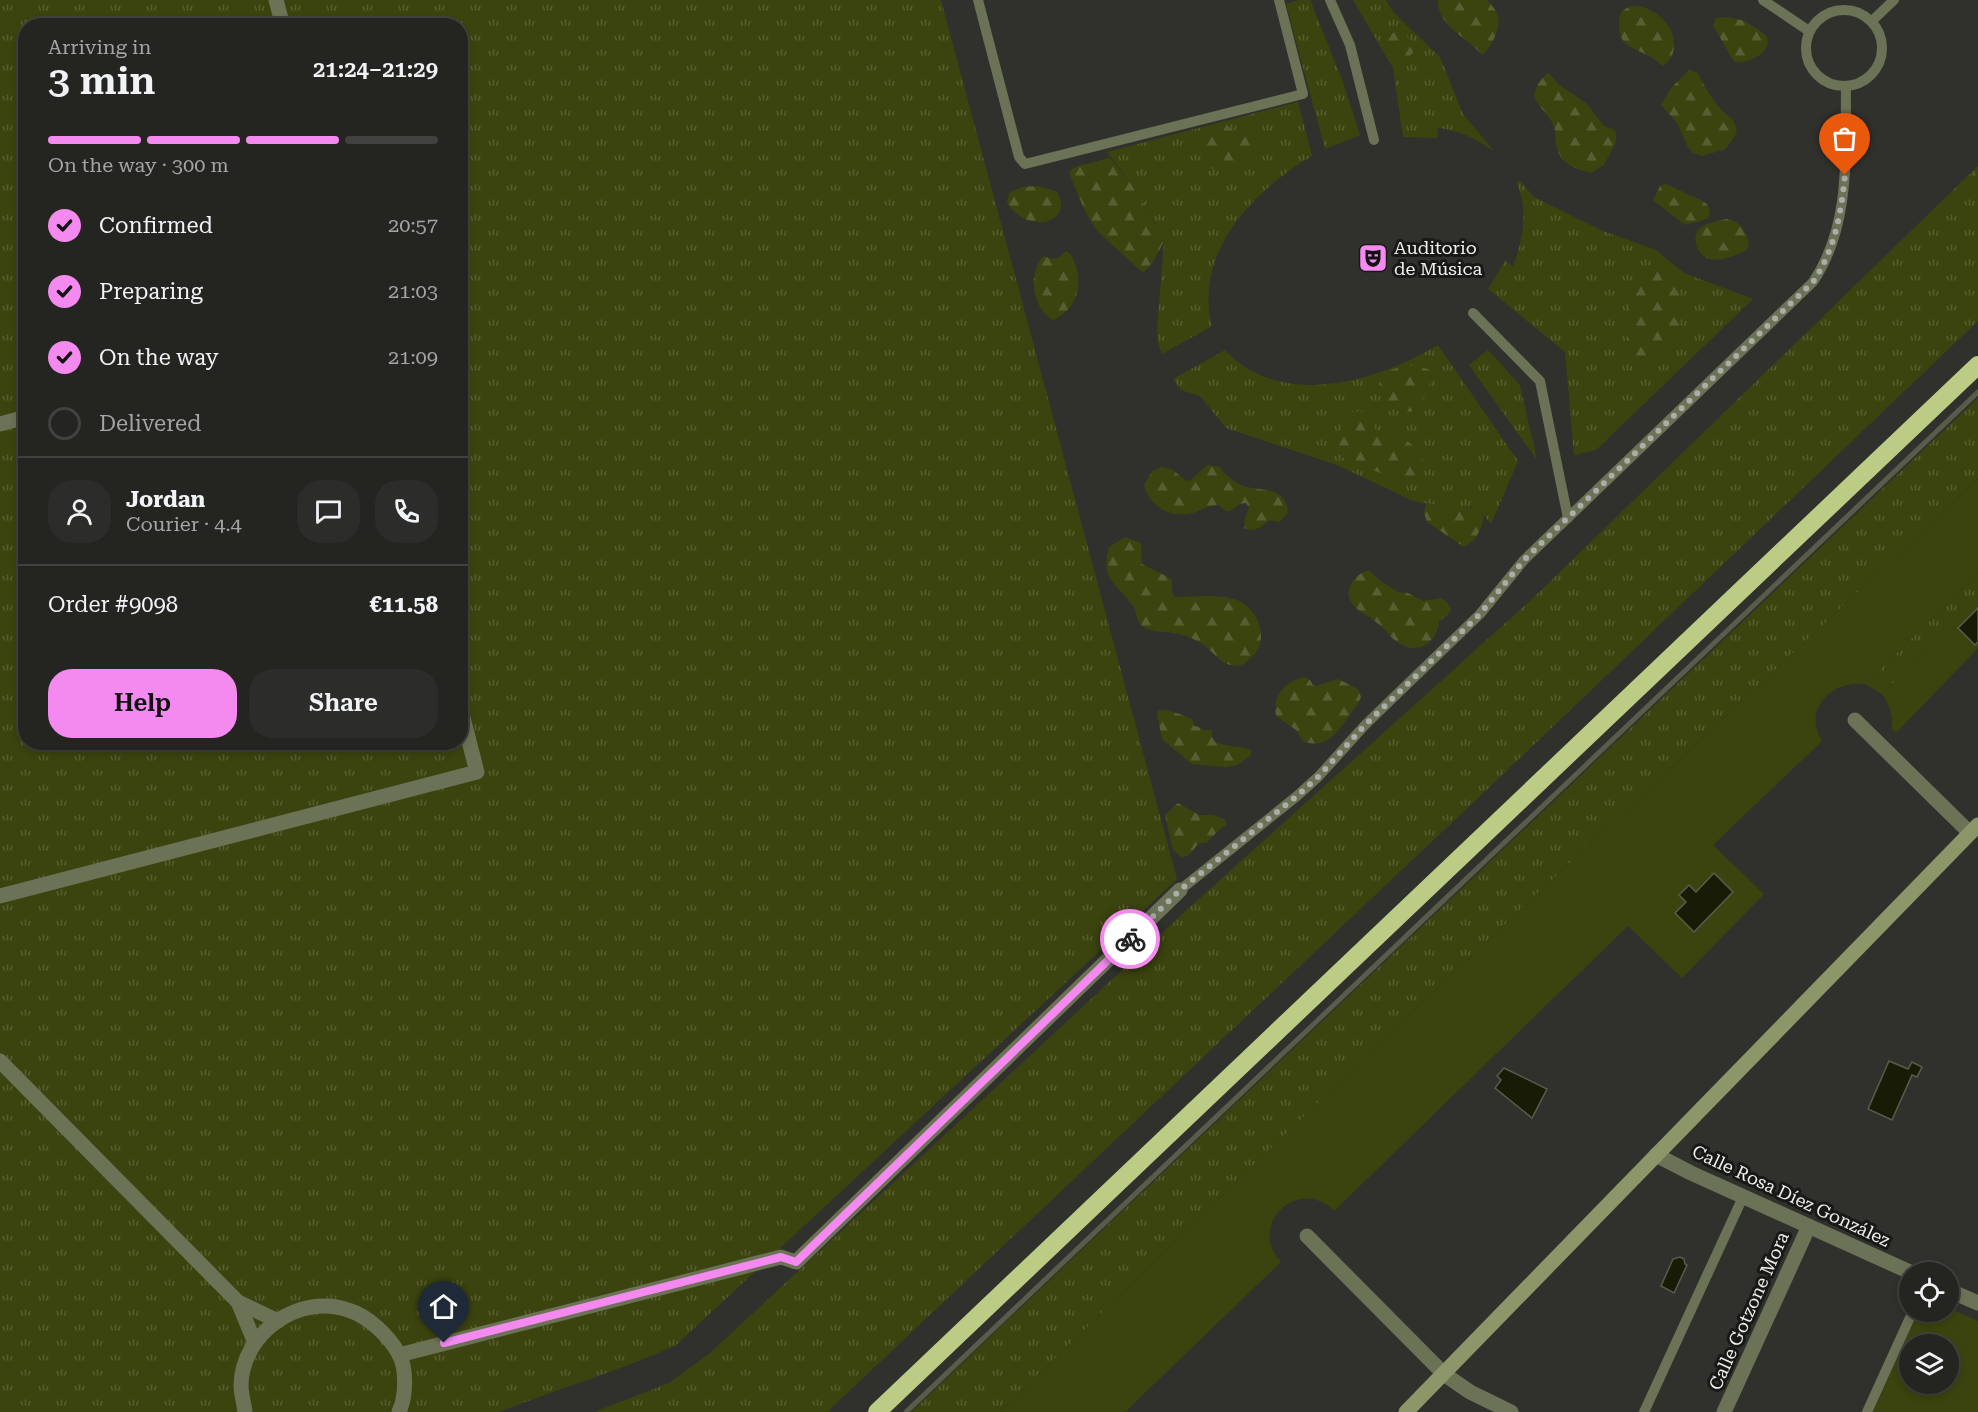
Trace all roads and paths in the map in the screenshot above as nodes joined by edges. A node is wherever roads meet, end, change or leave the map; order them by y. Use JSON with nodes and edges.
{"nodes":[{"id":1,"x":276,"y":0,"type":"edge"},
{"id":2,"x":978,"y":0,"type":"edge"},
{"id":3,"x":1279,"y":0,"type":"edge"},
{"id":4,"x":1330,"y":0,"type":"edge"},
{"id":5,"x":1763,"y":0,"type":"edge"},
{"id":6,"x":1894,"y":0,"type":"edge"},
{"id":7,"x":281,"y":18,"type":"edge"},
{"id":8,"x":1872,"y":21,"type":"junction"},
{"id":9,"x":1809,"y":31,"type":"junction"},
{"id":10,"x":1846,"y":86,"type":"junction"},
{"id":11,"x":1374,"y":140,"type":"dead end"},
{"id":12,"x":1473,"y":313,"type":"dead end"},
{"id":13,"x":1978,"y":365,"type":"edge"},
{"id":14,"x":18,"y":419,"type":"edge"},
{"id":15,"x":0,"y":424,"type":"edge"},
{"id":16,"x":1568,"y":518,"type":"junction"},
{"id":17,"x":1855,"y":720,"type":"dead end"},
{"id":18,"x":468,"y":737,"type":"edge"},
{"id":19,"x":1975,"y":832,"type":"edge"},
{"id":20,"x":1180,"y":890,"type":"joint"},
{"id":21,"x":0,"y":896,"type":"edge"},
{"id":22,"x":0,"y":1061,"type":"edge"},
{"id":23,"x":1656,"y":1155,"type":"junction"},
{"id":24,"x":1743,"y":1197,"type":"junction"},
{"id":25,"x":1809,"y":1226,"type":"junction"},
{"id":26,"x":1307,"y":1236,"type":"dead end"},
{"id":27,"x":1899,"y":1267,"type":"edge"},
{"id":28,"x":1959,"y":1295,"type":"edge"},
{"id":29,"x":238,"y":1302,"type":"junction"},
{"id":30,"x":1978,"y":1304,"type":"edge"},
{"id":31,"x":278,"y":1321,"type":"junction"},
{"id":32,"x":1908,"y":1322,"type":"edge"},
{"id":33,"x":255,"y":1343,"type":"junction"},
{"id":34,"x":399,"y":1355,"type":"junction"},
{"id":35,"x":1444,"y":1374,"type":"junction"},
{"id":36,"x":245,"y":1412,"type":"edge"},
{"id":37,"x":399,"y":1412,"type":"edge"},
{"id":38,"x":877,"y":1412,"type":"edge"},
{"id":39,"x":1406,"y":1412,"type":"edge"},
{"id":40,"x":1511,"y":1412,"type":"edge"},
{"id":41,"x":1644,"y":1412,"type":"edge"},
{"id":42,"x":1724,"y":1412,"type":"edge"},
{"id":43,"x":1867,"y":1412,"type":"edge"}],
"edges":[{"from":1,"to":7,"type":"street"},
{"from":2,"to":3,"type":"lane"},
{"from":4,"to":11,"type":"lane"},
{"from":5,"to":9,"type":"lane"},
{"from":6,"to":8,"type":"lane"},
{"from":8,"to":9,"type":"lane"},
{"from":8,"to":10,"type":"lane"},
{"from":9,"to":10,"type":"lane"},
{"from":10,"to":16,"type":"lane"},
{"from":12,"to":16,"type":"lane"},
{"from":13,"to":38,"type":"highway"},
{"from":14,"to":15,"type":"street"},
{"from":16,"to":20,"type":"lane"},
{"from":17,"to":19,"type":"street"},
{"from":18,"to":21,"type":"street"},
{"from":19,"to":23,"type":"street"},
{"from":20,"to":34,"type":"street"},
{"from":22,"to":29,"type":"street"},
{"from":23,"to":24,"type":"street","name":"Calle Rosa Díez González"},
{"from":23,"to":35,"type":"street"},
{"from":24,"to":25,"type":"street","name":"Calle Rosa Díez González"},
{"from":24,"to":41,"type":"lane"},
{"from":25,"to":27,"type":"street","name":"Calle Rosa Díez González"},
{"from":25,"to":42,"type":"street","name":"Calle Gotzone Mora"},
{"from":26,"to":35,"type":"street"},
{"from":28,"to":30,"type":"street"},
{"from":29,"to":31,"type":"street"},
{"from":29,"to":33,"type":"street"},
{"from":31,"to":33,"type":"street"},
{"from":31,"to":34,"type":"street"},
{"from":32,"to":43,"type":"lane"},
{"from":33,"to":36,"type":"street"},
{"from":34,"to":37,"type":"street"},
{"from":35,"to":39,"type":"street"},
{"from":35,"to":40,"type":"street"}]}
